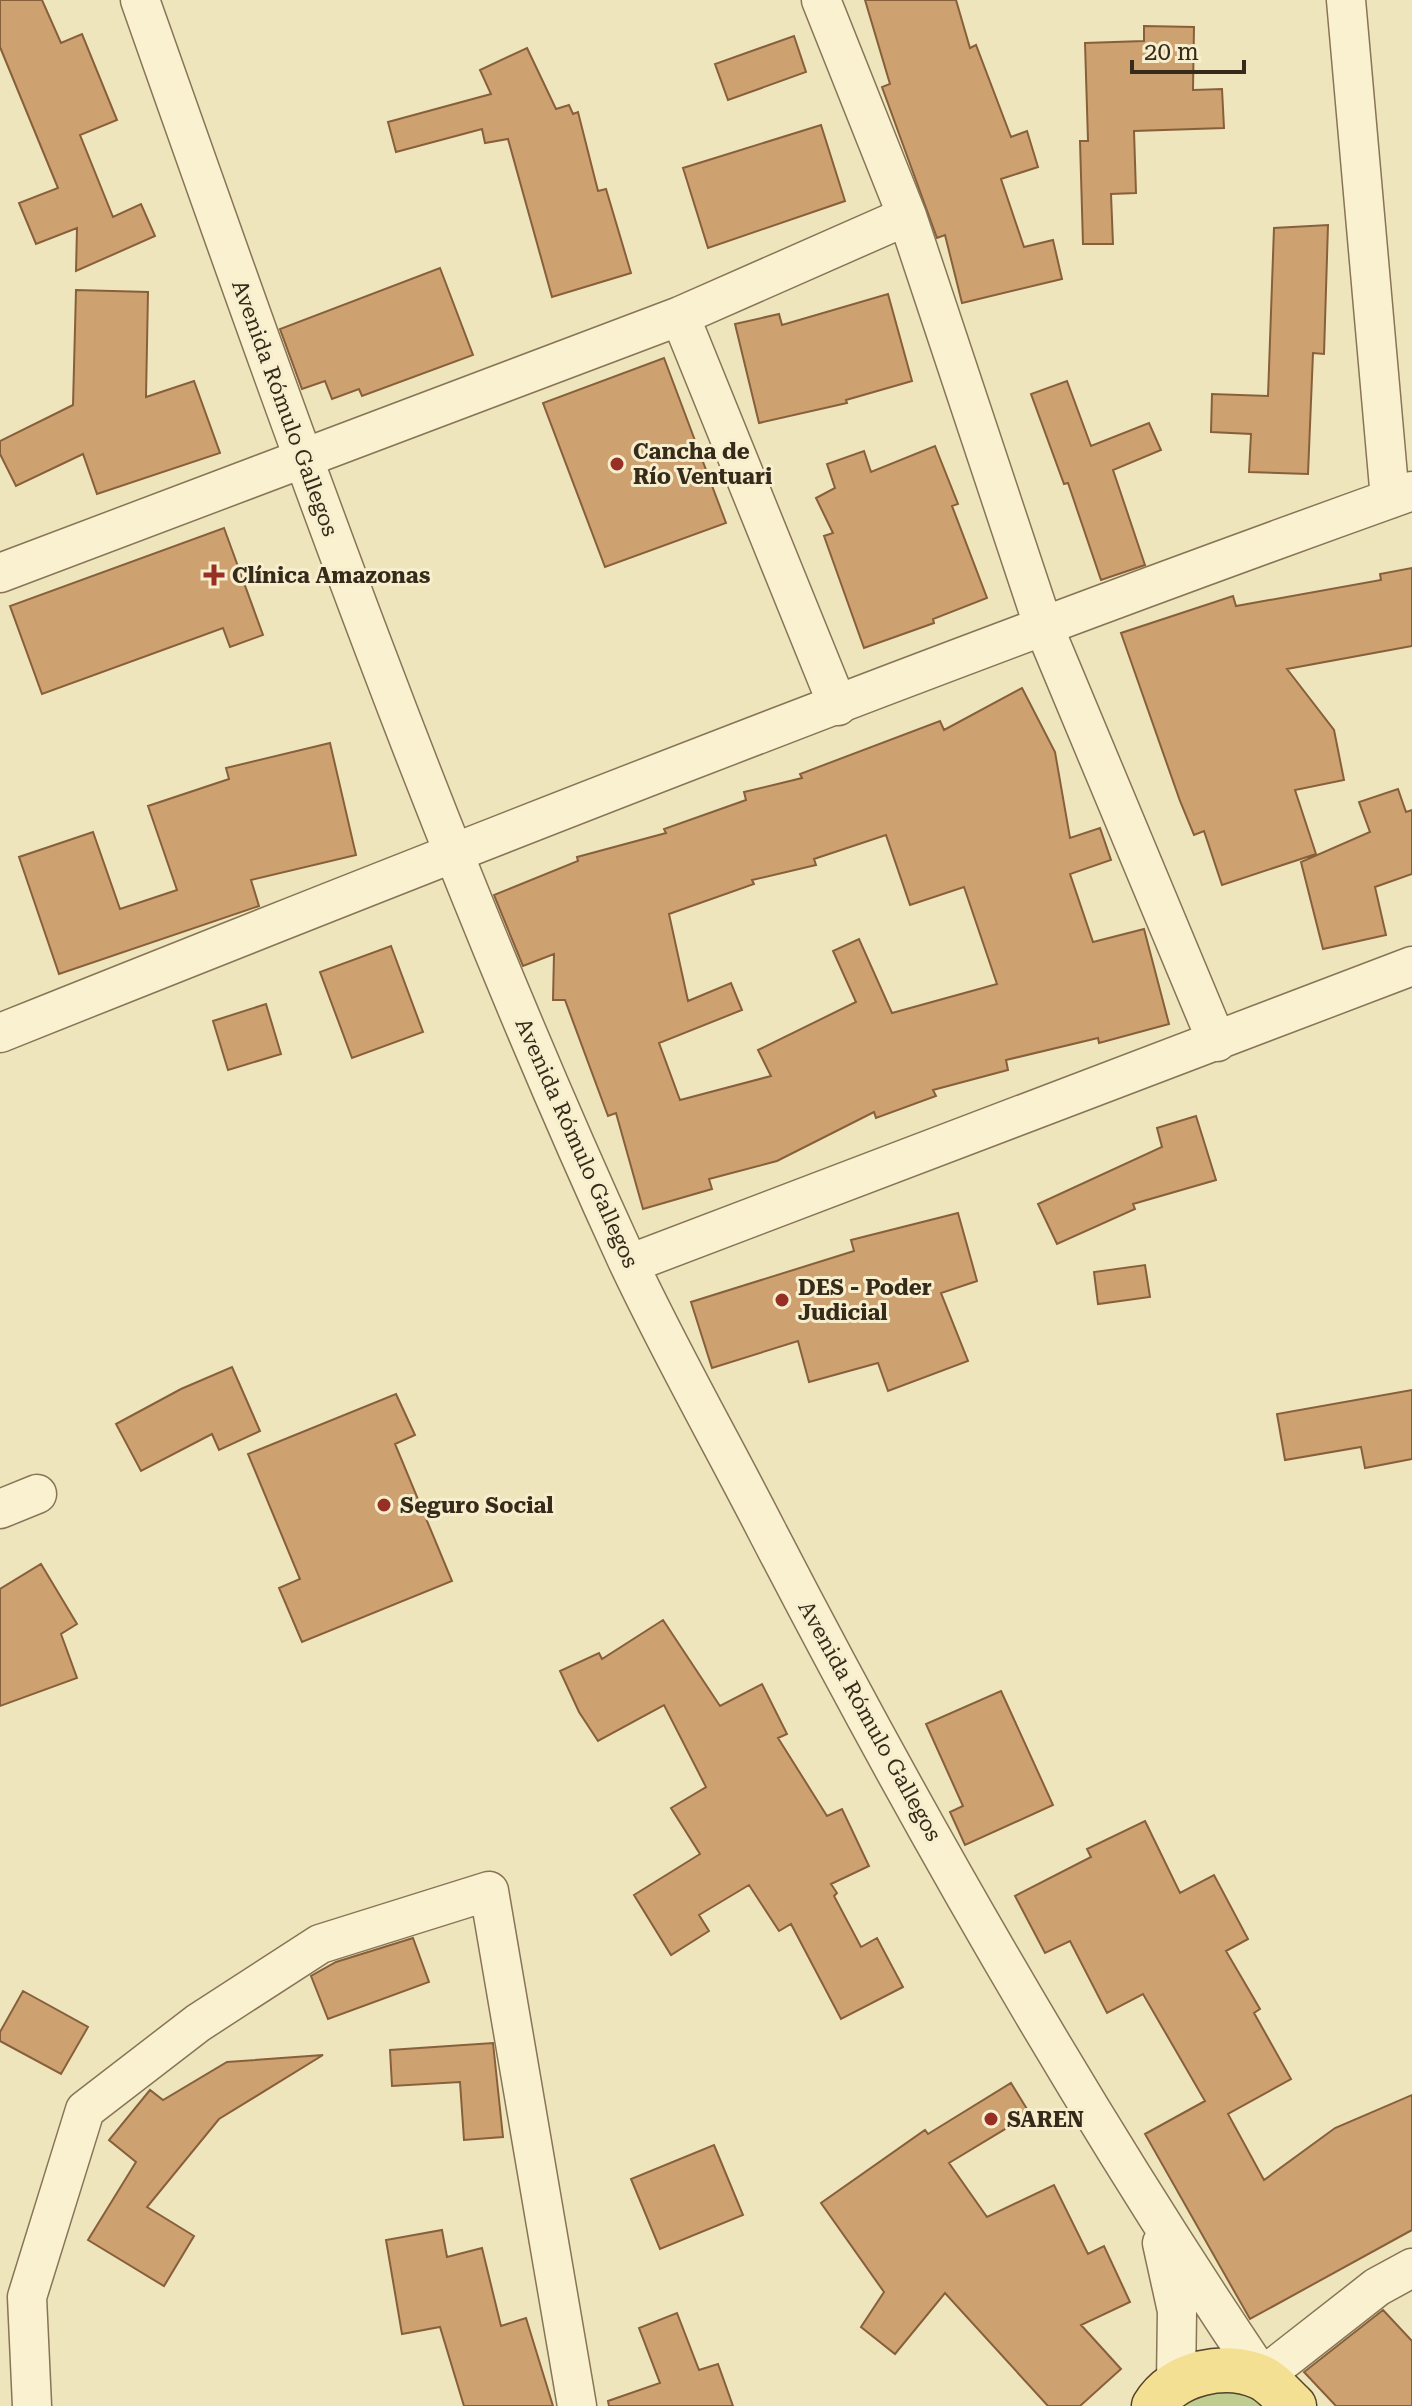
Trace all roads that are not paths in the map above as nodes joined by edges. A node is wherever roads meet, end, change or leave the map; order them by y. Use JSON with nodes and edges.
{"nodes":[{"id":1,"x":140,"y":0,"type":"edge"},
{"id":2,"x":821,"y":0,"type":"edge"},
{"id":3,"x":1346,"y":0,"type":"edge"},
{"id":4,"x":907,"y":216,"type":"junction"},
{"id":5,"x":680,"y":316,"type":"junction"},
{"id":6,"x":301,"y":457,"type":"junction"},
{"id":7,"x":1401,"y":495,"type":"edge"},
{"id":8,"x":0,"y":573,"type":"edge"},
{"id":9,"x":1043,"y":625,"type":"junction"},
{"id":10,"x":838,"y":706,"type":"junction"},
{"id":11,"x":451,"y":852,"type":"junction"},
{"id":12,"x":1412,"y":966,"type":"edge"},
{"id":13,"x":0,"y":1033,"type":"edge"},
{"id":14,"x":1217,"y":1042,"type":"junction"},
{"id":15,"x":629,"y":1264,"type":"junction"},
{"id":16,"x":37,"y":1494,"type":"dead end"},
{"id":17,"x":0,"y":1509,"type":"edge"},
{"id":18,"x":1157,"y":2221,"type":"junction"},
{"id":19,"x":1412,"y":2268,"type":"edge"},
{"id":20,"x":1262,"y":2377,"type":"junction"},
{"id":21,"x":1165,"y":2394,"type":"edge"},
{"id":22,"x":32,"y":2406,"type":"edge"},
{"id":23,"x":577,"y":2406,"type":"edge"},
{"id":24,"x":1294,"y":2406,"type":"edge"}],
"edges":[{"from":1,"to":6,"type":"street","name":"Avenida Rómulo Gallegos"},
{"from":2,"to":4,"type":"street"},
{"from":3,"to":7,"type":"street"},
{"from":4,"to":5,"type":"street"},
{"from":4,"to":9,"type":"street"},
{"from":5,"to":6,"type":"street"},
{"from":5,"to":10,"type":"street"},
{"from":6,"to":8,"type":"street"},
{"from":6,"to":11,"type":"street","name":"Avenida Rómulo Gallegos"},
{"from":7,"to":9,"type":"street"},
{"from":9,"to":10,"type":"street"},
{"from":9,"to":14,"type":"street"},
{"from":10,"to":11,"type":"street"},
{"from":11,"to":13,"type":"street"},
{"from":11,"to":15,"type":"street","name":"Avenida Rómulo Gallegos"},
{"from":12,"to":14,"type":"street"},
{"from":14,"to":15,"type":"street"},
{"from":15,"to":18,"type":"street","name":"Avenida Rómulo Gallegos"},
{"from":16,"to":17,"type":"street"},
{"from":18,"to":20,"type":"street","name":"Avenida Rómulo Gallegos"},
{"from":18,"to":21,"type":"street","name":"Avenida Rómulo Gallegos"},
{"from":19,"to":20,"type":"street"},
{"from":20,"to":21,"type":"main road"},
{"from":20,"to":24,"type":"main road"},
{"from":22,"to":23,"type":"street"}]}
